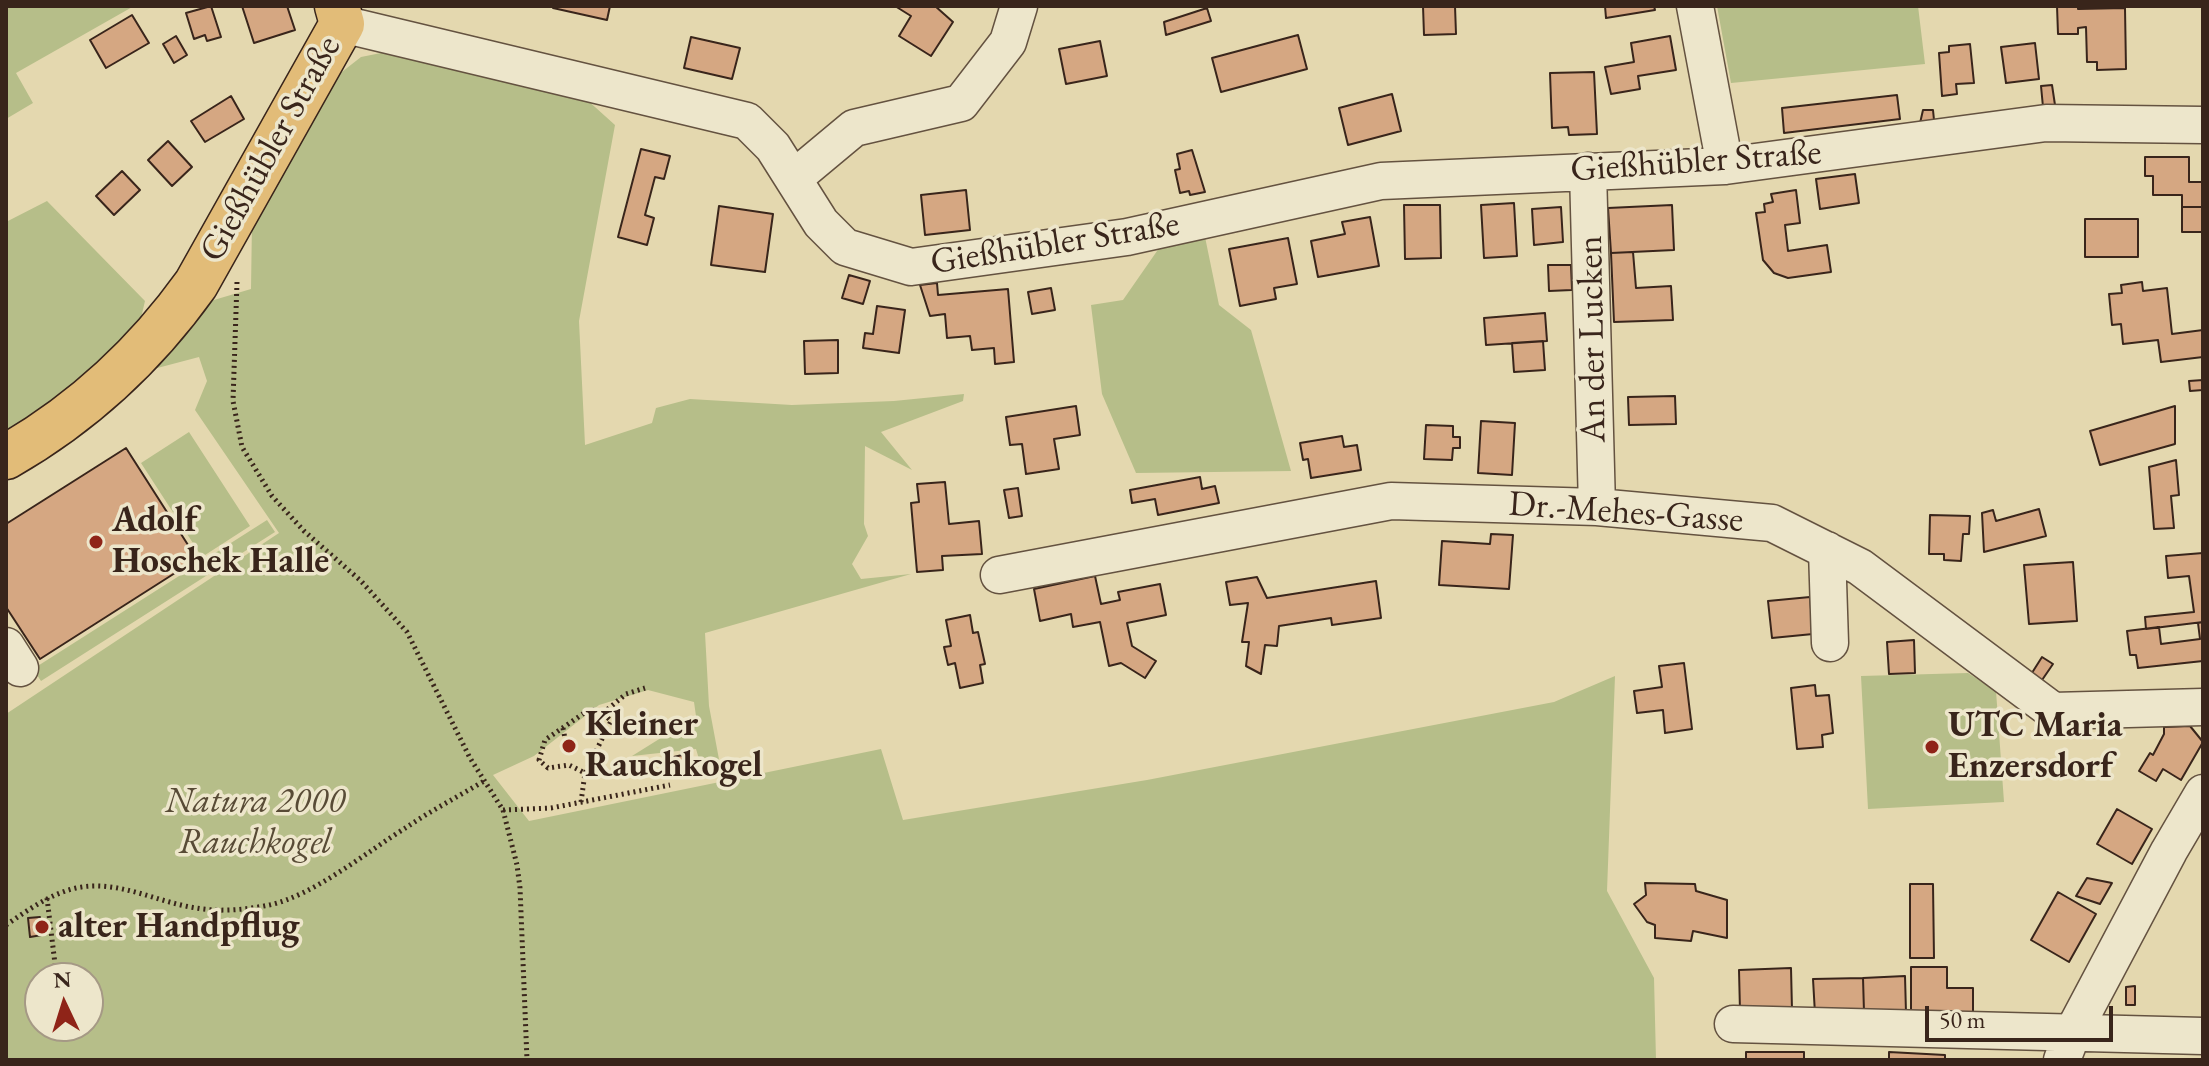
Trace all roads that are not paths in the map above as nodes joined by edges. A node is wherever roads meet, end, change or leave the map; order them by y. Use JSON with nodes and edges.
{"nodes":[{"id":1,"x":1019,"y":6,"type":"edge"},
{"id":2,"x":1695,"y":6,"type":"edge"},
{"id":3,"x":339,"y":15,"type":"edge"},
{"id":4,"x":2203,"y":125,"type":"edge"},
{"id":5,"x":1725,"y":166,"type":"junction"},
{"id":6,"x":1588,"y":171,"type":"junction"},
{"id":7,"x":794,"y":178,"type":"junction"},
{"id":8,"x":6,"y":457,"type":"edge"},
{"id":9,"x":1597,"y":507,"type":"junction"},
{"id":10,"x":1827,"y":550,"type":"junction"},
{"id":11,"x":999,"y":575,"type":"dead end"},
{"id":12,"x":1830,"y":643,"type":"dead end"},
{"id":13,"x":2203,"y":707,"type":"edge"},
{"id":14,"x":2203,"y":793,"type":"edge"},
{"id":15,"x":1733,"y":1024,"type":"dead end"},
{"id":16,"x":2203,"y":1036,"type":"edge"},
{"id":17,"x":2067,"y":1047,"type":"edge"}],
"edges":[{"from":1,"to":7,"type":"street"},
{"from":2,"to":5,"type":"street"},
{"from":3,"to":7,"type":"street","name":"Gießhübler Straße"},
{"from":3,"to":8,"type":"main road","name":"Gießhübler Straße"},
{"from":4,"to":5,"type":"street","name":"Gießhübler Straße"},
{"from":5,"to":6,"type":"street","name":"Gießhübler Straße"},
{"from":6,"to":7,"type":"street","name":"Gießhübler Straße"},
{"from":6,"to":9,"type":"street","name":"An der Lucken"},
{"from":9,"to":10,"type":"street","name":"Dr.-Mehes-Gasse"},
{"from":9,"to":11,"type":"street","name":"Dr.-Mehes-Gasse"},
{"from":10,"to":12,"type":"street"},
{"from":10,"to":13,"type":"street","name":"Dr.-Mehes-Gasse"},
{"from":14,"to":17,"type":"street"},
{"from":15,"to":17,"type":"street"},
{"from":16,"to":17,"type":"street"}]}
